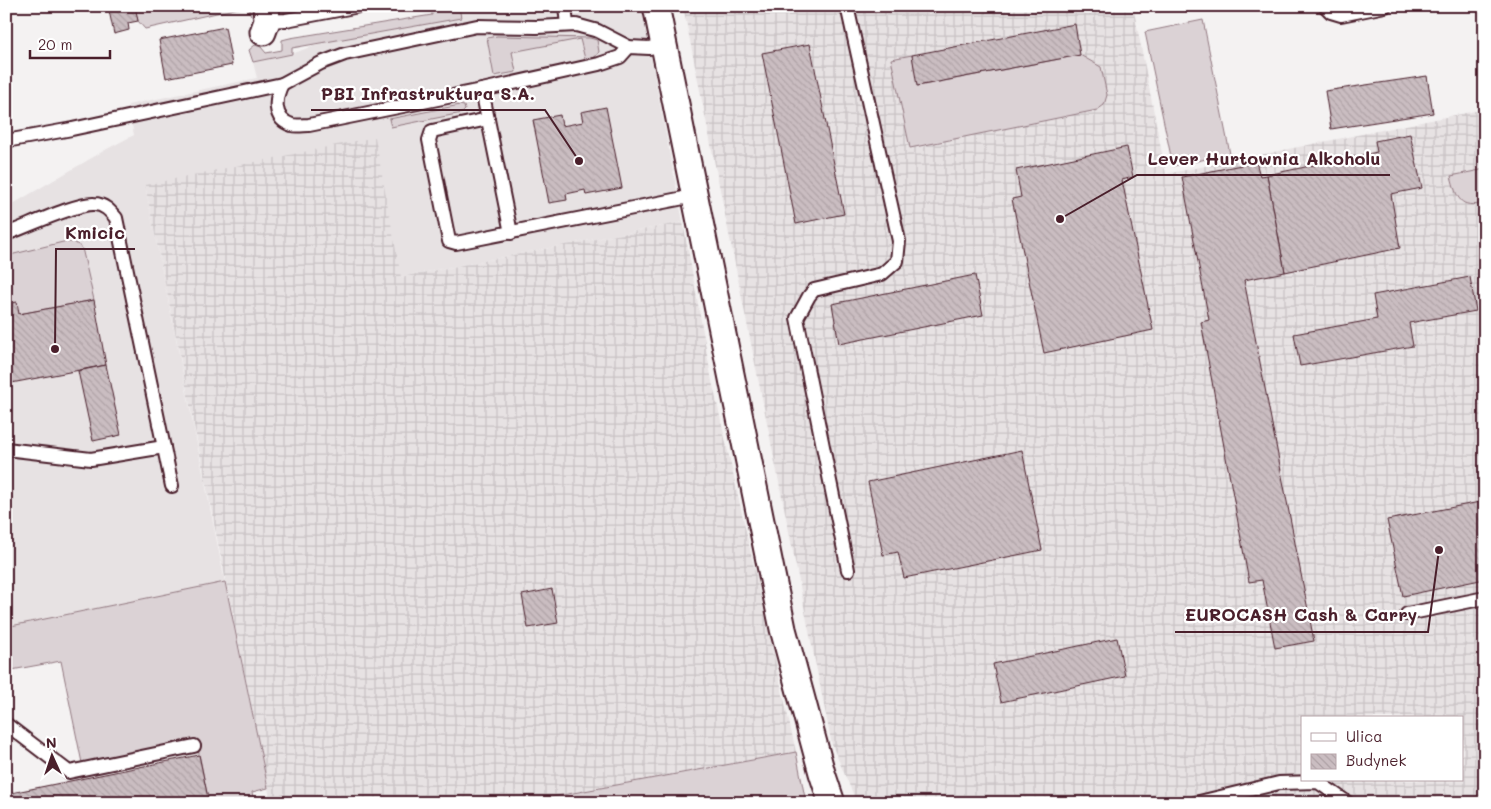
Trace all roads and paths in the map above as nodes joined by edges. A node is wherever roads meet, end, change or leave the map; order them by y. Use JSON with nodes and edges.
{"nodes":[{"id":1,"x":360,"y":6,"type":"edge"},
{"id":2,"x":565,"y":6,"type":"edge"},
{"id":3,"x":656,"y":6,"type":"edge"},
{"id":4,"x":847,"y":6,"type":"edge"},
{"id":5,"x":1325,"y":6,"type":"edge"},
{"id":6,"x":1385,"y":6,"type":"edge"},
{"id":7,"x":265,"y":20,"type":"edge"},
{"id":8,"x":567,"y":25,"type":"junction"},
{"id":9,"x":664,"y":45,"type":"junction"},
{"id":10,"x":629,"y":47,"type":"junction"},
{"id":11,"x":282,"y":84,"type":"junction"},
{"id":12,"x":482,"y":90,"type":"junction"},
{"id":13,"x":488,"y":119,"type":"junction"},
{"id":14,"x":6,"y":141,"type":"edge"},
{"id":15,"x":694,"y":196,"type":"junction"},
{"id":16,"x":511,"y":232,"type":"junction"},
{"id":17,"x":6,"y":234,"type":"edge"},
{"id":18,"x":164,"y":447,"type":"junction"},
{"id":19,"x":6,"y":449,"type":"edge"},
{"id":20,"x":172,"y":486,"type":"dead end"},
{"id":21,"x":848,"y":570,"type":"dead end"},
{"id":22,"x":1485,"y":598,"type":"edge"},
{"id":23,"x":1407,"y":614,"type":"dead end"},
{"id":24,"x":6,"y":724,"type":"edge"},
{"id":25,"x":194,"y":746,"type":"dead end"},
{"id":26,"x":832,"y":803,"type":"edge"},
{"id":27,"x":1195,"y":803,"type":"edge"},
{"id":28,"x":1348,"y":803,"type":"edge"}],
"edges":[{"from":1,"to":7,"type":"lane"},
{"from":2,"to":8,"type":"lane"},
{"from":3,"to":9,"type":"street"},
{"from":4,"to":21,"type":"lane"},
{"from":5,"to":6,"type":"lane"},
{"from":8,"to":10,"type":"lane"},
{"from":8,"to":11,"type":"lane"},
{"from":9,"to":10,"type":"lane"},
{"from":9,"to":15,"type":"street"},
{"from":10,"to":12,"type":"lane"},
{"from":11,"to":12,"type":"lane"},
{"from":11,"to":14,"type":"lane"},
{"from":12,"to":13,"type":"lane"},
{"from":13,"to":16,"type":"lane"},
{"from":13,"to":16,"type":"lane"},
{"from":15,"to":16,"type":"lane"},
{"from":15,"to":26,"type":"street"},
{"from":17,"to":18,"type":"lane"},
{"from":18,"to":19,"type":"lane"},
{"from":18,"to":20,"type":"lane"},
{"from":22,"to":23,"type":"lane"},
{"from":24,"to":25,"type":"lane"},
{"from":27,"to":28,"type":"lane"}]}
